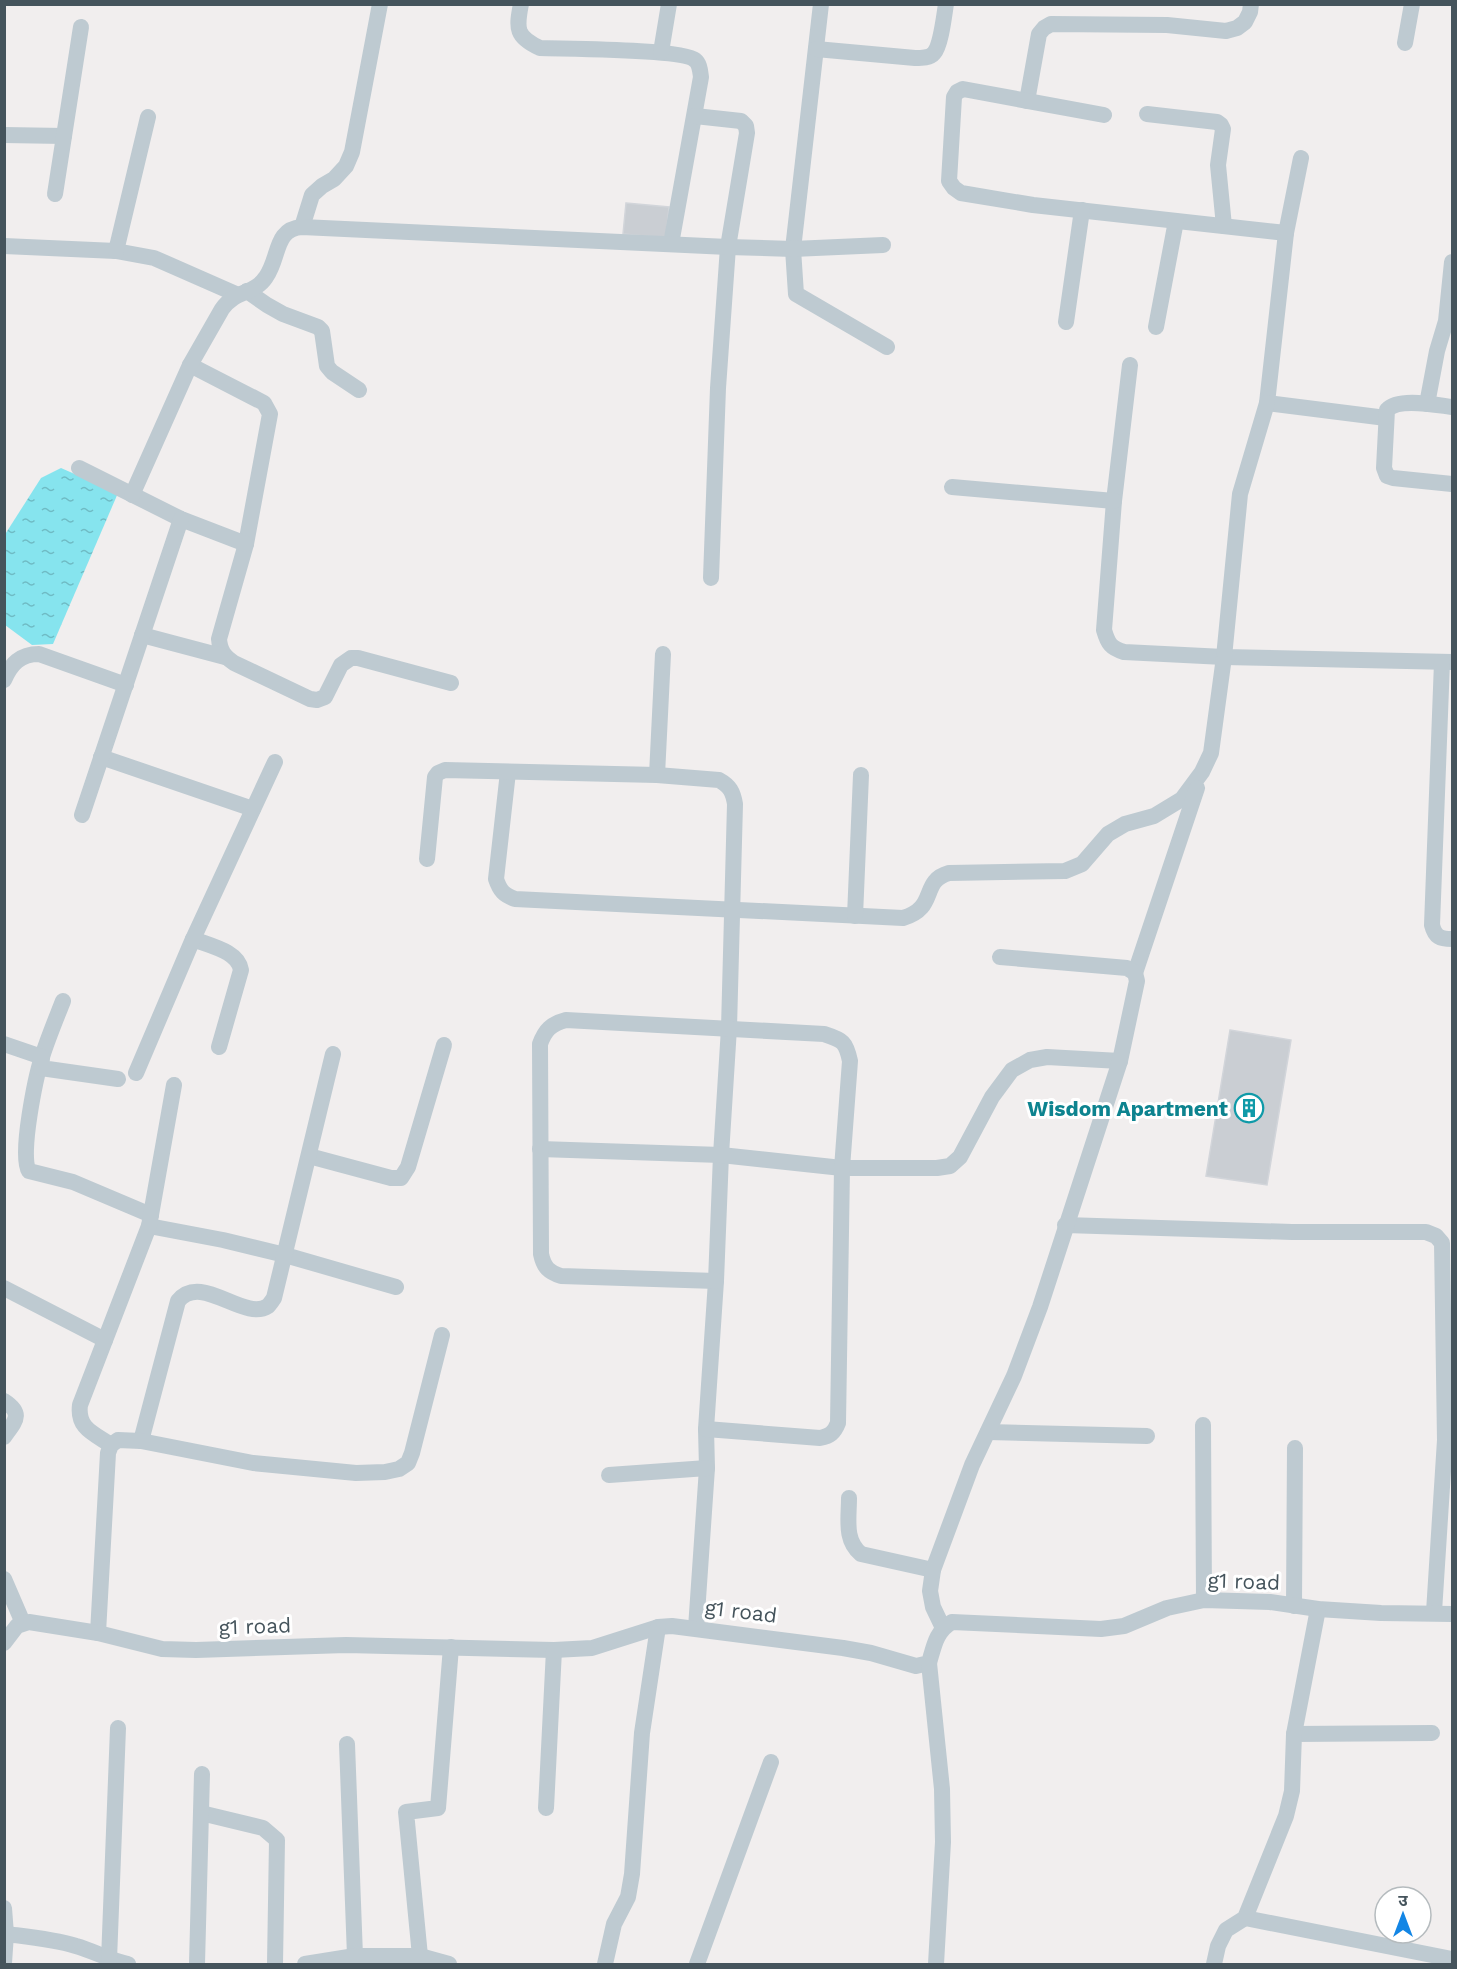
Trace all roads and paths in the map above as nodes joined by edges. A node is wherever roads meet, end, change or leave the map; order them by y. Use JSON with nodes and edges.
{"nodes":[{"id":1,"x":380,"y":4,"type":"edge"},
{"id":2,"x":521,"y":4,"type":"edge"},
{"id":3,"x":669,"y":4,"type":"edge"},
{"id":4,"x":821,"y":4,"type":"edge"},
{"id":5,"x":946,"y":4,"type":"edge"},
{"id":6,"x":1251,"y":4,"type":"edge"},
{"id":7,"x":1412,"y":4,"type":"edge"},
{"id":8,"x":81,"y":27,"type":"dead end"},
{"id":9,"x":1405,"y":43,"type":"dead end"},
{"id":10,"x":816,"y":49,"type":"junction"},
{"id":11,"x":661,"y":52,"type":"junction"},
{"id":12,"x":1027,"y":101,"type":"junction"},
{"id":13,"x":1146,"y":114,"type":"dead end"},
{"id":14,"x":1104,"y":115,"type":"dead end"},
{"id":15,"x":695,"y":116,"type":"junction"},
{"id":16,"x":148,"y":117,"type":"dead end"},
{"id":17,"x":4,"y":135,"type":"edge"},
{"id":18,"x":64,"y":136,"type":"junction"},
{"id":19,"x":1301,"y":159,"type":"dead end"},
{"id":20,"x":55,"y":194,"type":"dead end"},
{"id":21,"x":1082,"y":210,"type":"junction"},
{"id":22,"x":1176,"y":221,"type":"junction"},
{"id":23,"x":1224,"y":226,"type":"junction"},
{"id":24,"x":302,"y":227,"type":"junction"},
{"id":25,"x":1286,"y":233,"type":"junction"},
{"id":26,"x":671,"y":244,"type":"junction"},
{"id":27,"x":883,"y":245,"type":"dead end"},
{"id":28,"x":4,"y":246,"type":"edge"},
{"id":29,"x":728,"y":247,"type":"junction"},
{"id":30,"x":793,"y":249,"type":"junction"},
{"id":31,"x":116,"y":251,"type":"junction"},
{"id":32,"x":1452,"y":262,"type":"edge"},
{"id":33,"x":242,"y":293,"type":"junction"},
{"id":34,"x":1066,"y":322,"type":"dead end"},
{"id":35,"x":1156,"y":327,"type":"dead end"},
{"id":36,"x":887,"y":347,"type":"dead end"},
{"id":37,"x":190,"y":365,"type":"junction"},
{"id":38,"x":1130,"y":365,"type":"dead end"},
{"id":39,"x":359,"y":390,"type":"dead end"},
{"id":40,"x":1267,"y":403,"type":"junction"},
{"id":41,"x":1427,"y":404,"type":"junction"},
{"id":42,"x":1452,"y":407,"type":"edge"},
{"id":43,"x":1386,"y":418,"type":"junction"},
{"id":44,"x":79,"y":468,"type":"dead end"},
{"id":45,"x":1452,"y":484,"type":"edge"},
{"id":46,"x":952,"y":487,"type":"dead end"},
{"id":47,"x":132,"y":495,"type":"junction"},
{"id":48,"x":1114,"y":501,"type":"junction"},
{"id":49,"x":181,"y":519,"type":"junction"},
{"id":50,"x":246,"y":544,"type":"junction"},
{"id":51,"x":711,"y":578,"type":"dead end"},
{"id":52,"x":142,"y":635,"type":"junction"},
{"id":53,"x":663,"y":654,"type":"dead end"},
{"id":54,"x":225,"y":657,"type":"junction"},
{"id":55,"x":1224,"y":657,"type":"junction"},
{"id":56,"x":1447,"y":662,"type":"edge"},
{"id":57,"x":5,"y":677,"type":"edge"},
{"id":58,"x":451,"y":683,"type":"dead end"},
{"id":59,"x":126,"y":685,"type":"junction"},
{"id":60,"x":101,"y":757,"type":"junction"},
{"id":61,"x":275,"y":762,"type":"dead end"},
{"id":62,"x":508,"y":772,"type":"junction"},
{"id":63,"x":1202,"y":772,"type":"junction"},
{"id":64,"x":657,"y":775,"type":"junction"},
{"id":65,"x":861,"y":775,"type":"dead end"},
{"id":66,"x":253,"y":810,"type":"junction"},
{"id":67,"x":82,"y":815,"type":"dead end"},
{"id":68,"x":427,"y":859,"type":"dead end"},
{"id":69,"x":733,"y":909,"type":"junction"},
{"id":70,"x":855,"y":916,"type":"junction"},
{"id":71,"x":193,"y":939,"type":"junction"},
{"id":72,"x":1452,"y":939,"type":"edge"},
{"id":73,"x":1000,"y":957,"type":"dead end"},
{"id":74,"x":1136,"y":973,"type":"junction"},
{"id":75,"x":63,"y":1001,"type":"dead end"},
{"id":76,"x":729,"y":1028,"type":"junction"},
{"id":77,"x":4,"y":1044,"type":"edge"},
{"id":78,"x":444,"y":1045,"type":"dead end"},
{"id":79,"x":219,"y":1047,"type":"dead end"},
{"id":80,"x":333,"y":1054,"type":"dead end"},
{"id":81,"x":42,"y":1058,"type":"junction"},
{"id":82,"x":1120,"y":1061,"type":"junction"},
{"id":83,"x":136,"y":1073,"type":"dead end"},
{"id":84,"x":118,"y":1079,"type":"dead end"},
{"id":85,"x":174,"y":1085,"type":"dead end"},
{"id":86,"x":540,"y":1149,"type":"junction"},
{"id":87,"x":721,"y":1155,"type":"junction"},
{"id":88,"x":309,"y":1156,"type":"junction"},
{"id":89,"x":842,"y":1168,"type":"junction"},
{"id":90,"x":150,"y":1220,"type":"junction"},
{"id":91,"x":1065,"y":1225,"type":"junction"},
{"id":92,"x":285,"y":1255,"type":"junction"},
{"id":93,"x":716,"y":1281,"type":"junction"},
{"id":94,"x":396,"y":1287,"type":"dead end"},
{"id":95,"x":4,"y":1288,"type":"edge"},
{"id":96,"x":442,"y":1335,"type":"dead end"},
{"id":97,"x":105,"y":1340,"type":"junction"},
{"id":98,"x":4,"y":1401,"type":"edge"},
{"id":99,"x":1203,"y":1425,"type":"dead end"},
{"id":100,"x":706,"y":1429,"type":"junction"},
{"id":101,"x":988,"y":1432,"type":"junction"},
{"id":102,"x":1146,"y":1436,"type":"dead end"},
{"id":103,"x":4,"y":1437,"type":"edge"},
{"id":104,"x":141,"y":1441,"type":"junction"},
{"id":105,"x":111,"y":1445,"type":"junction"},
{"id":106,"x":1295,"y":1448,"type":"dead end"},
{"id":107,"x":707,"y":1468,"type":"junction"},
{"id":108,"x":609,"y":1475,"type":"dead end"},
{"id":109,"x":849,"y":1498,"type":"dead end"},
{"id":110,"x":933,"y":1570,"type":"junction"},
{"id":111,"x":4,"y":1579,"type":"edge"},
{"id":112,"x":1204,"y":1600,"type":"junction"},
{"id":113,"x":1294,"y":1606,"type":"junction"},
{"id":114,"x":1318,"y":1609,"type":"junction"},
{"id":115,"x":1434,"y":1612,"type":"junction"},
{"id":116,"x":1452,"y":1614,"type":"edge"},
{"id":117,"x":23,"y":1623,"type":"junction"},
{"id":118,"x":658,"y":1627,"type":"junction"},
{"id":119,"x":696,"y":1628,"type":"junction"},
{"id":120,"x":943,"y":1628,"type":"junction"},
{"id":121,"x":98,"y":1633,"type":"junction"},
{"id":122,"x":4,"y":1643,"type":"edge"},
{"id":123,"x":451,"y":1647,"type":"junction"},
{"id":124,"x":554,"y":1650,"type":"junction"},
{"id":125,"x":929,"y":1663,"type":"junction"},
{"id":126,"x":118,"y":1728,"type":"dead end"},
{"id":127,"x":1432,"y":1733,"type":"dead end"},
{"id":128,"x":1294,"y":1734,"type":"junction"},
{"id":129,"x":347,"y":1744,"type":"dead end"},
{"id":130,"x":771,"y":1762,"type":"dead end"},
{"id":131,"x":202,"y":1774,"type":"dead end"},
{"id":132,"x":546,"y":1808,"type":"dead end"},
{"id":133,"x":201,"y":1813,"type":"junction"},
{"id":134,"x":4,"y":1908,"type":"edge"},
{"id":135,"x":1245,"y":1918,"type":"junction"},
{"id":136,"x":6,"y":1934,"type":"junction"},
{"id":137,"x":355,"y":1956,"type":"junction"},
{"id":138,"x":420,"y":1956,"type":"junction"},
{"id":139,"x":1452,"y":1959,"type":"edge"},
{"id":140,"x":109,"y":1960,"type":"junction"},
{"id":141,"x":4,"y":1963,"type":"edge"},
{"id":142,"x":128,"y":1965,"type":"edge"},
{"id":143,"x":197,"y":1965,"type":"edge"},
{"id":144,"x":275,"y":1965,"type":"edge"},
{"id":145,"x":305,"y":1965,"type":"edge"},
{"id":146,"x":449,"y":1965,"type":"edge"},
{"id":147,"x":605,"y":1965,"type":"edge"},
{"id":148,"x":697,"y":1965,"type":"edge"},
{"id":149,"x":936,"y":1965,"type":"edge"},
{"id":150,"x":1214,"y":1965,"type":"edge"}],
"edges":[{"from":1,"to":24,"type":"street"},
{"from":2,"to":11,"type":"street"},
{"from":3,"to":11,"type":"street"},
{"from":4,"to":10,"type":"street"},
{"from":5,"to":10,"type":"street"},
{"from":6,"to":12,"type":"street"},
{"from":7,"to":9,"type":"street"},
{"from":8,"to":18,"type":"street"},
{"from":10,"to":30,"type":"street"},
{"from":11,"to":15,"type":"street"},
{"from":12,"to":14,"type":"street"},
{"from":12,"to":21,"type":"street"},
{"from":13,"to":23,"type":"street"},
{"from":15,"to":26,"type":"street"},
{"from":15,"to":29,"type":"street"},
{"from":16,"to":31,"type":"street"},
{"from":17,"to":18,"type":"street"},
{"from":18,"to":20,"type":"street"},
{"from":19,"to":25,"type":"street"},
{"from":21,"to":22,"type":"street"},
{"from":21,"to":34,"type":"street"},
{"from":22,"to":23,"type":"street"},
{"from":22,"to":35,"type":"street"},
{"from":23,"to":25,"type":"street"},
{"from":24,"to":26,"type":"street"},
{"from":24,"to":33,"type":"street"},
{"from":25,"to":40,"type":"street"},
{"from":26,"to":29,"type":"street"},
{"from":27,"to":30,"type":"street"},
{"from":28,"to":31,"type":"street"},
{"from":29,"to":30,"type":"street"},
{"from":29,"to":51,"type":"street"},
{"from":30,"to":36,"type":"street"},
{"from":31,"to":33,"type":"street"},
{"from":32,"to":41,"type":"street"},
{"from":33,"to":37,"type":"street"},
{"from":33,"to":39,"type":"street"},
{"from":37,"to":47,"type":"street"},
{"from":37,"to":50,"type":"street"},
{"from":38,"to":48,"type":"street"},
{"from":40,"to":43,"type":"street"},
{"from":40,"to":55,"type":"street"},
{"from":41,"to":42,"type":"street"},
{"from":41,"to":43,"type":"street"},
{"from":43,"to":45,"type":"street"},
{"from":44,"to":47,"type":"street"},
{"from":46,"to":48,"type":"street"},
{"from":47,"to":49,"type":"street"},
{"from":48,"to":55,"type":"street"},
{"from":49,"to":50,"type":"street"},
{"from":49,"to":52,"type":"street"},
{"from":50,"to":54,"type":"street"},
{"from":52,"to":54,"type":"street"},
{"from":52,"to":59,"type":"street"},
{"from":53,"to":64,"type":"street"},
{"from":54,"to":58,"type":"street"},
{"from":55,"to":56,"type":"street"},
{"from":55,"to":63,"type":"street"},
{"from":56,"to":72,"type":"street"},
{"from":57,"to":59,"type":"street"},
{"from":59,"to":60,"type":"street"},
{"from":60,"to":66,"type":"street"},
{"from":60,"to":67,"type":"street"},
{"from":61,"to":66,"type":"street"},
{"from":62,"to":64,"type":"street"},
{"from":62,"to":68,"type":"street"},
{"from":62,"to":69,"type":"street"},
{"from":63,"to":70,"type":"street"},
{"from":63,"to":74,"type":"street"},
{"from":64,"to":69,"type":"street"},
{"from":65,"to":70,"type":"street"},
{"from":66,"to":71,"type":"street"},
{"from":69,"to":70,"type":"street"},
{"from":69,"to":76,"type":"street"},
{"from":71,"to":79,"type":"street"},
{"from":71,"to":83,"type":"street"},
{"from":73,"to":74,"type":"street"},
{"from":74,"to":82,"type":"street"},
{"from":75,"to":81,"type":"street"},
{"from":76,"to":86,"type":"street"},
{"from":76,"to":87,"type":"street"},
{"from":76,"to":89,"type":"street"},
{"from":77,"to":81,"type":"street"},
{"from":78,"to":88,"type":"street"},
{"from":80,"to":88,"type":"street"},
{"from":81,"to":84,"type":"street"},
{"from":81,"to":90,"type":"street"},
{"from":82,"to":89,"type":"street"},
{"from":82,"to":91,"type":"street"},
{"from":85,"to":90,"type":"street"},
{"from":86,"to":87,"type":"street"},
{"from":86,"to":93,"type":"street"},
{"from":87,"to":89,"type":"street"},
{"from":87,"to":93,"type":"street"},
{"from":88,"to":92,"type":"street"},
{"from":89,"to":100,"type":"street"},
{"from":90,"to":92,"type":"street"},
{"from":90,"to":97,"type":"street"},
{"from":91,"to":101,"type":"street"},
{"from":91,"to":115,"type":"street"},
{"from":92,"to":94,"type":"street"},
{"from":92,"to":104,"type":"street"},
{"from":93,"to":100,"type":"street"},
{"from":95,"to":97,"type":"street"},
{"from":96,"to":104,"type":"street"},
{"from":97,"to":105,"type":"street"},
{"from":98,"to":103,"type":"street"},
{"from":99,"to":112,"type":"street"},
{"from":100,"to":107,"type":"street"},
{"from":101,"to":102,"type":"street"},
{"from":101,"to":110,"type":"street"},
{"from":104,"to":105,"type":"street"},
{"from":105,"to":121,"type":"street"},
{"from":106,"to":113,"type":"street"},
{"from":107,"to":108,"type":"street"},
{"from":107,"to":119,"type":"street"},
{"from":109,"to":110,"type":"street"},
{"from":110,"to":120,"type":"street"},
{"from":111,"to":117,"type":"street"},
{"from":112,"to":113,"type":"street","name":"g1 road"},
{"from":112,"to":120,"type":"street","name":"g1 road"},
{"from":113,"to":114,"type":"street","name":"g1 road"},
{"from":114,"to":115,"type":"street","name":"g1 road"},
{"from":114,"to":128,"type":"street"},
{"from":115,"to":116,"type":"street","name":"g1 road"},
{"from":117,"to":121,"type":"street","name":"g1 road"},
{"from":117,"to":122,"type":"street"},
{"from":118,"to":119,"type":"street","name":"g1 road"},
{"from":118,"to":124,"type":"street","name":"g1 road"},
{"from":118,"to":147,"type":"street"},
{"from":119,"to":125,"type":"street","name":"g1 road"},
{"from":120,"to":125,"type":"street"},
{"from":121,"to":123,"type":"street","name":"g1 road"},
{"from":123,"to":124,"type":"street","name":"g1 road"},
{"from":123,"to":138,"type":"street"},
{"from":124,"to":132,"type":"street"},
{"from":125,"to":149,"type":"street"},
{"from":126,"to":140,"type":"street"},
{"from":127,"to":128,"type":"street"},
{"from":128,"to":135,"type":"street"},
{"from":129,"to":137,"type":"street"},
{"from":130,"to":148,"type":"street"},
{"from":131,"to":133,"type":"street"},
{"from":133,"to":143,"type":"street"},
{"from":133,"to":144,"type":"street"},
{"from":134,"to":136,"type":"street"},
{"from":135,"to":139,"type":"street"},
{"from":135,"to":150,"type":"street"},
{"from":136,"to":140,"type":"street"},
{"from":136,"to":141,"type":"street"},
{"from":137,"to":138,"type":"street"},
{"from":137,"to":145,"type":"street"},
{"from":138,"to":146,"type":"street"},
{"from":140,"to":142,"type":"street"}]}
